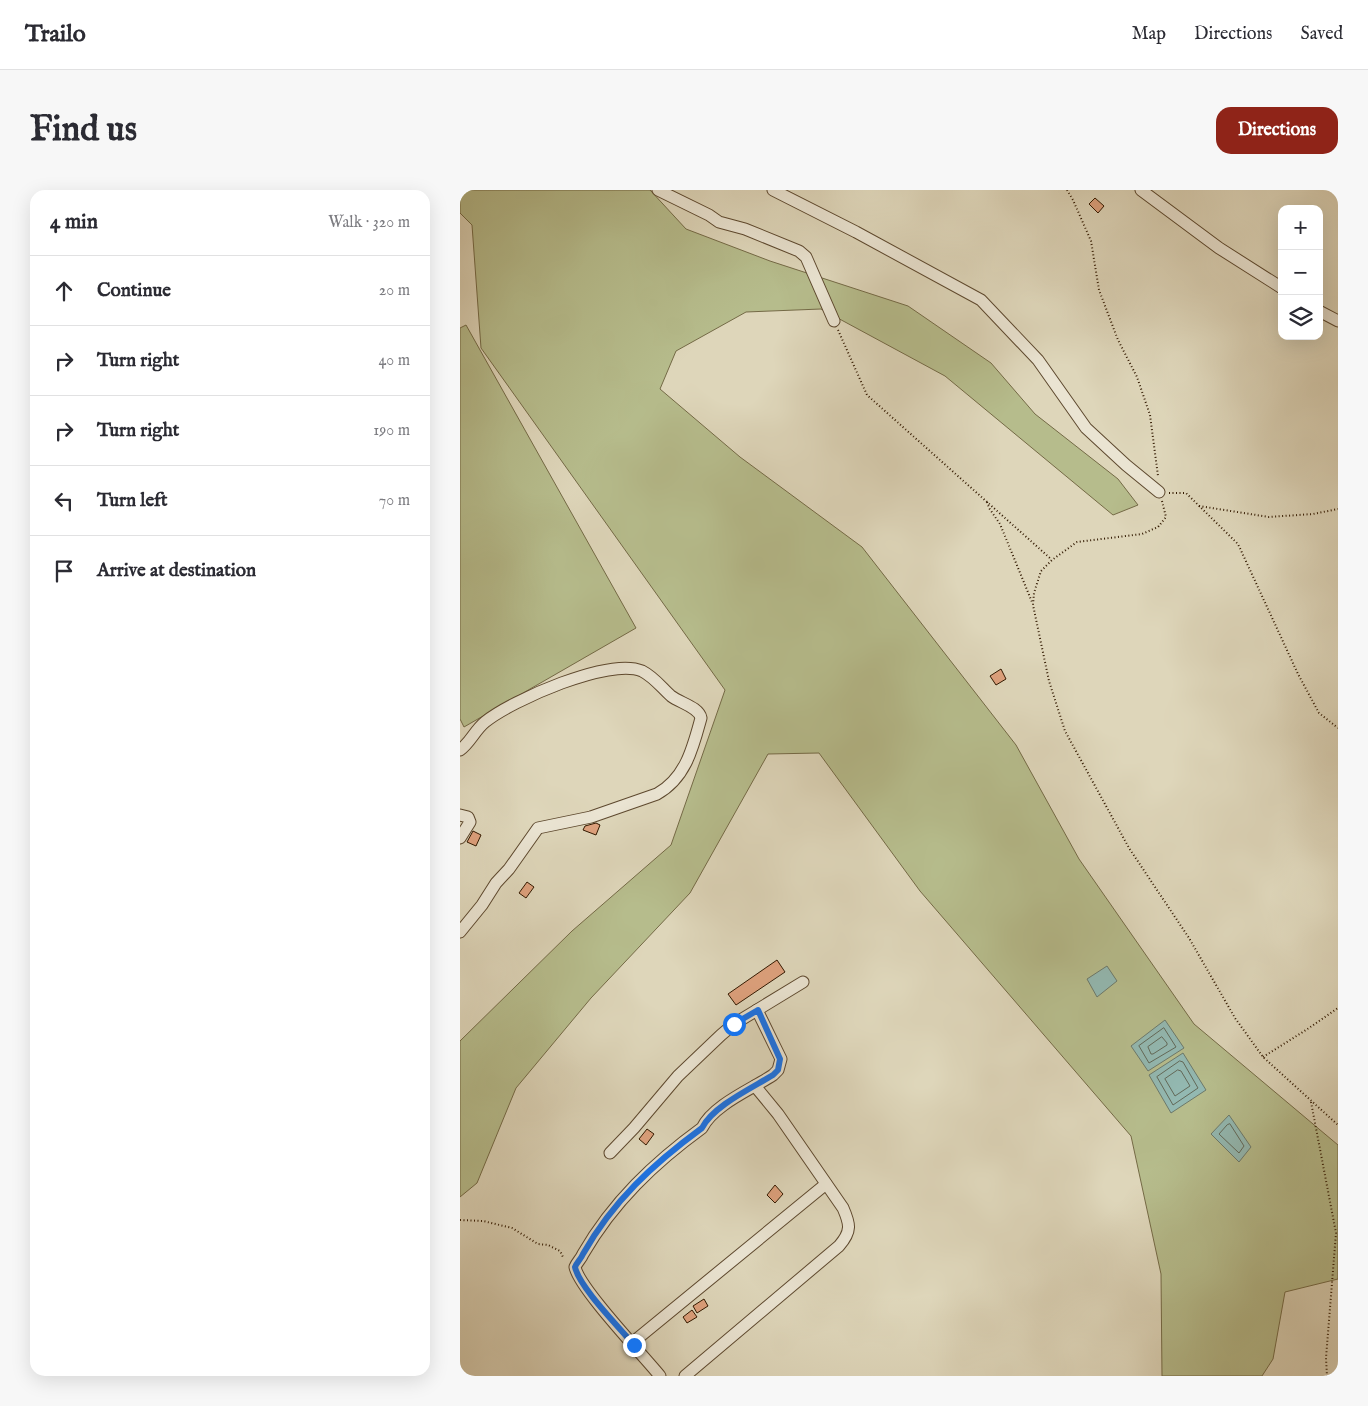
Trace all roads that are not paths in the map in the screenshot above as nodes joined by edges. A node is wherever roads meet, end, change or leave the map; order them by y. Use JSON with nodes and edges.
{"nodes":[{"id":1,"x":658,"y":190,"type":"edge"},
{"id":2,"x":773,"y":190,"type":"edge"},
{"id":3,"x":1141,"y":190,"type":"edge"},
{"id":4,"x":1278,"y":286,"type":"edge"},
{"id":5,"x":1323,"y":313,"type":"edge"},
{"id":6,"x":834,"y":321,"type":"road end"},
{"id":7,"x":1338,"y":321,"type":"edge"},
{"id":8,"x":1159,"y":492,"type":"road end"},
{"id":9,"x":460,"y":750,"type":"edge"},
{"id":10,"x":460,"y":814,"type":"edge"},
{"id":11,"x":460,"y":838,"type":"edge"},
{"id":12,"x":460,"y":932,"type":"edge"},
{"id":13,"x":803,"y":982,"type":"dead end"},
{"id":14,"x":758,"y":1010,"type":"junction"},
{"id":15,"x":755,"y":1086,"type":"junction"},
{"id":16,"x":610,"y":1153,"type":"dead end"},
{"id":17,"x":826,"y":1184,"type":"junction"},
{"id":18,"x":632,"y":1343,"type":"junction"},
{"id":19,"x":660,"y":1376,"type":"edge"},
{"id":20,"x":685,"y":1376,"type":"edge"}],
"edges":[{"from":1,"to":6,"type":"street"},
{"from":2,"to":8,"type":"street"},
{"from":3,"to":4,"type":"street"},
{"from":5,"to":7,"type":"street"},
{"from":9,"to":12,"type":"street"},
{"from":10,"to":11,"type":"street"},
{"from":13,"to":14,"type":"street"},
{"from":14,"to":15,"type":"street"},
{"from":14,"to":16,"type":"street"},
{"from":15,"to":17,"type":"street"},
{"from":15,"to":18,"type":"street"},
{"from":17,"to":18,"type":"street"},
{"from":17,"to":20,"type":"street"},
{"from":18,"to":19,"type":"street"}]}
